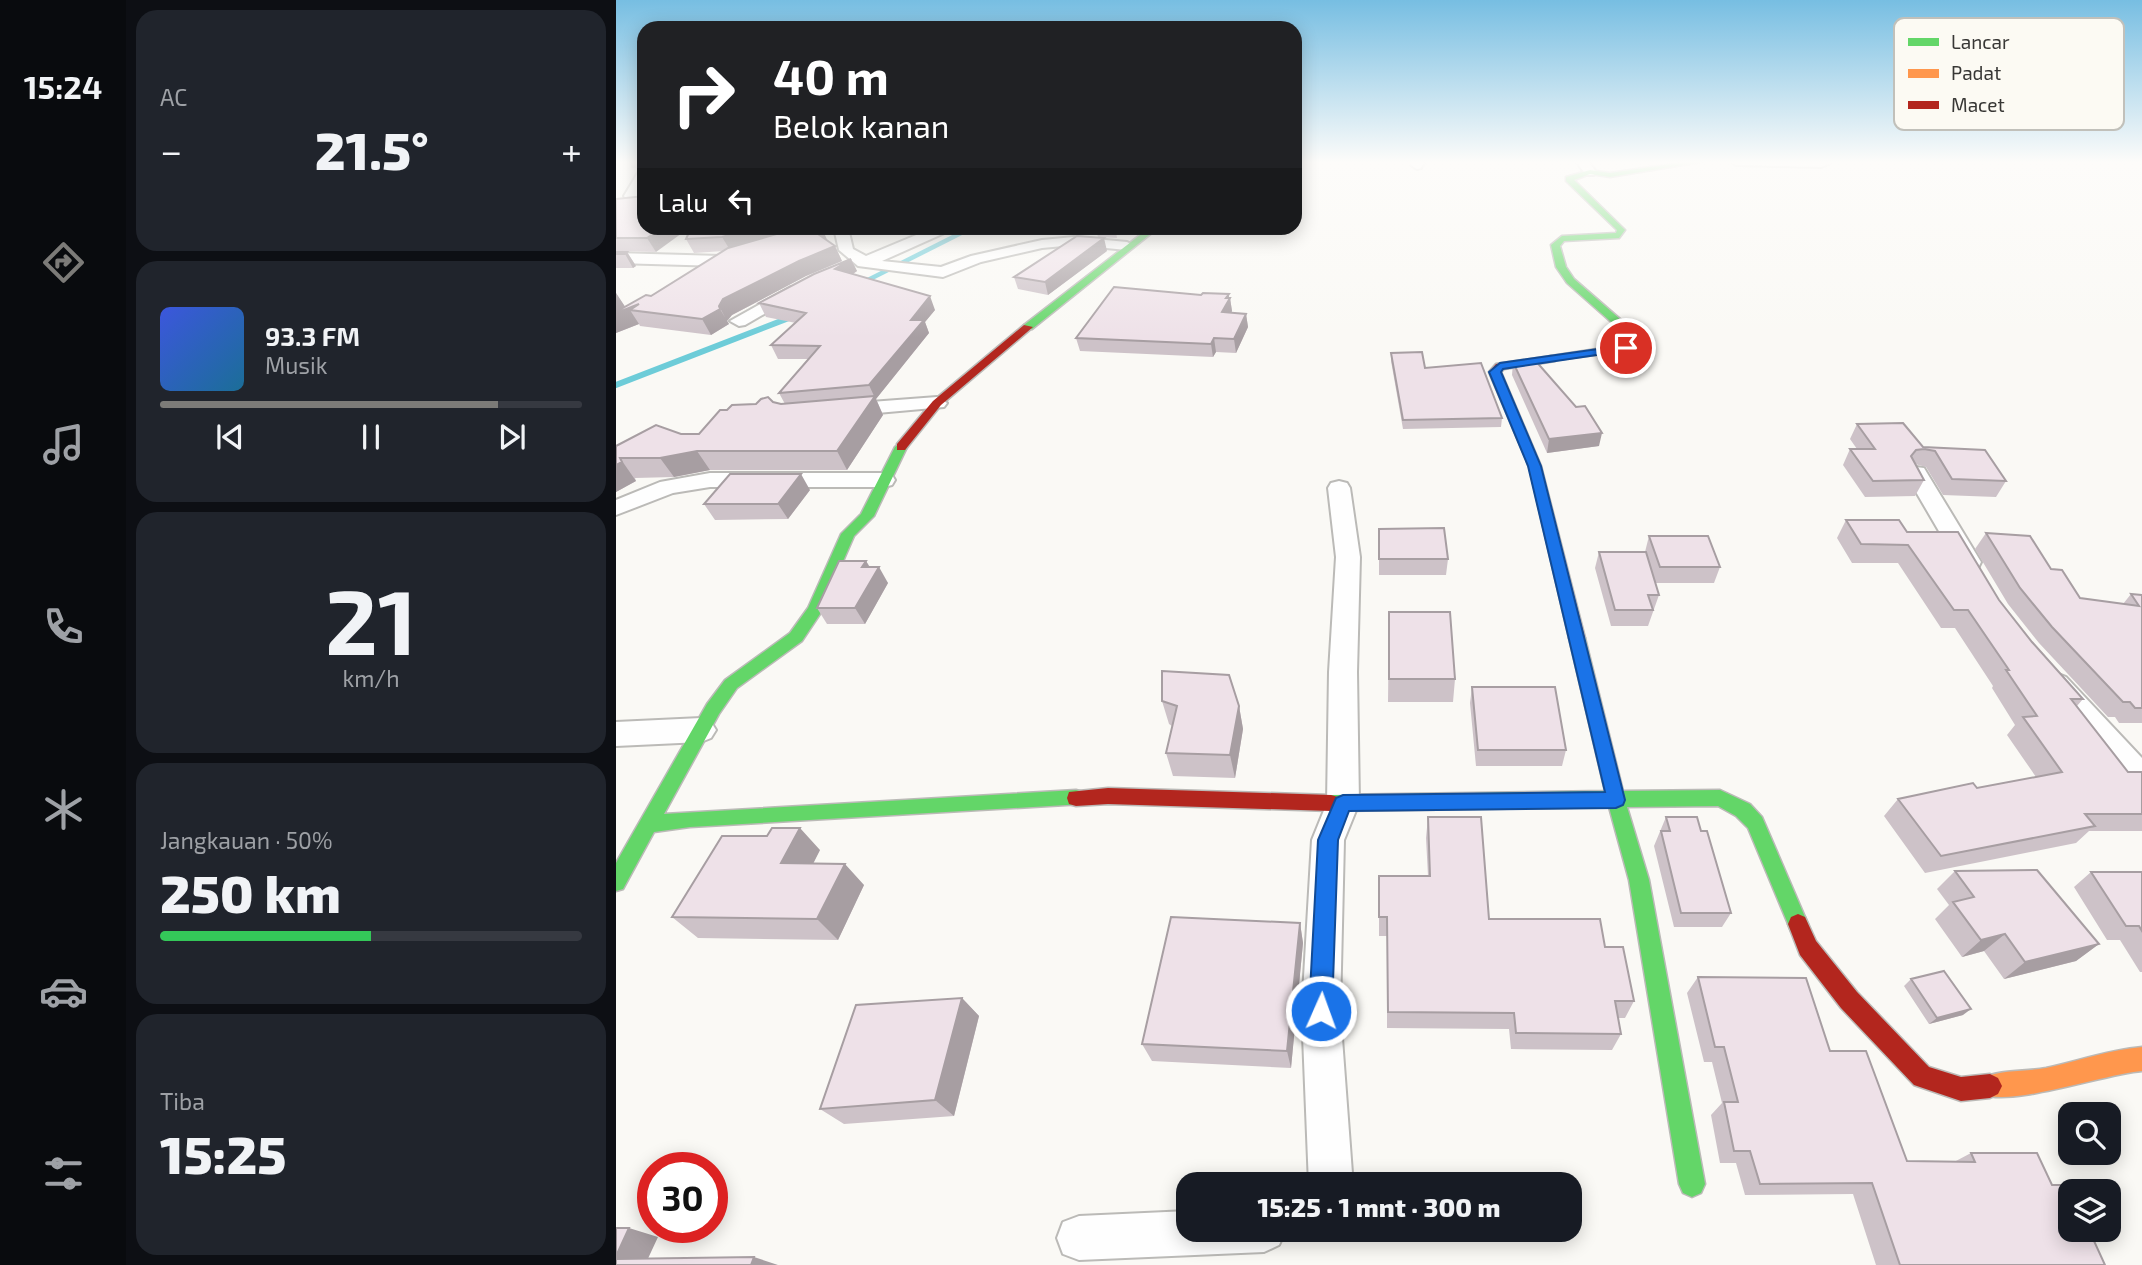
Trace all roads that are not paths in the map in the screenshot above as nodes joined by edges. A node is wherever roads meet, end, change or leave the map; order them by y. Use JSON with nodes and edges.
{"nodes":[{"id":1,"x":1611,"y":220,"type":"edge"},
{"id":2,"x":838,"y":235,"type":"edge"},
{"id":3,"x":930,"y":235,"type":"edge"},
{"id":4,"x":1144,"y":235,"type":"edge"},
{"id":5,"x":1127,"y":246,"type":"junction"},
{"id":6,"x":739,"y":253,"type":"edge"},
{"id":7,"x":616,"y":258,"type":"edge"},
{"id":8,"x":721,"y":261,"type":"junction"},
{"id":9,"x":873,"y":263,"type":"junction"},
{"id":10,"x":845,"y":269,"type":"edge"},
{"id":11,"x":941,"y":272,"type":"joint"},
{"id":12,"x":699,"y":275,"type":"edge"},
{"id":13,"x":803,"y":286,"type":"edge"},
{"id":14,"x":739,"y":321,"type":"dead end"},
{"id":15,"x":937,"y":403,"type":"junction"},
{"id":16,"x":831,"y":411,"type":"edge"},
{"id":17,"x":1916,"y":473,"type":"edge"},
{"id":18,"x":884,"y":480,"type":"junction"},
{"id":19,"x":1339,"y":488,"type":"dead end"},
{"id":20,"x":616,"y":509,"type":"edge"},
{"id":21,"x":1984,"y":589,"type":"edge"},
{"id":22,"x":2037,"y":662,"type":"edge"},
{"id":23,"x":701,"y":730,"type":"junction"},
{"id":24,"x":616,"y":734,"type":"edge"},
{"id":25,"x":2142,"y":779,"type":"edge"},
{"id":26,"x":1616,"y":800,"type":"junction"},
{"id":27,"x":1343,"y":803,"type":"junction"},
{"id":28,"x":649,"y":824,"type":"junction"},
{"id":29,"x":616,"y":883,"type":"edge"},
{"id":30,"x":2142,"y":1059,"type":"edge"},
{"id":31,"x":1331,"y":1172,"type":"edge"},
{"id":32,"x":1692,"y":1184,"type":"dead end"},
{"id":33,"x":1176,"y":1234,"type":"edge"},
{"id":34,"x":1079,"y":1238,"type":"dead end"}],
"edges":[{"from":1,"to":26,"type":"street"},
{"from":2,"to":9,"type":"street"},
{"from":3,"to":9,"type":"street"},
{"from":4,"to":5,"type":"street"},
{"from":5,"to":11,"type":"street"},
{"from":5,"to":15,"type":"street"},
{"from":6,"to":8,"type":"street"},
{"from":7,"to":8,"type":"street"},
{"from":8,"to":12,"type":"street"},
{"from":9,"to":10,"type":"street"},
{"from":9,"to":11,"type":"street"},
{"from":13,"to":14,"type":"street"},
{"from":15,"to":16,"type":"street"},
{"from":15,"to":18,"type":"street"},
{"from":17,"to":21,"type":"street"},
{"from":18,"to":20,"type":"street"},
{"from":18,"to":23,"type":"street"},
{"from":19,"to":27,"type":"street"},
{"from":22,"to":25,"type":"street"},
{"from":23,"to":24,"type":"street"},
{"from":23,"to":28,"type":"street"},
{"from":26,"to":27,"type":"street"},
{"from":26,"to":30,"type":"street"},
{"from":26,"to":32,"type":"street"},
{"from":27,"to":28,"type":"street"},
{"from":27,"to":31,"type":"street"},
{"from":28,"to":29,"type":"street"},
{"from":33,"to":34,"type":"street"}]}
